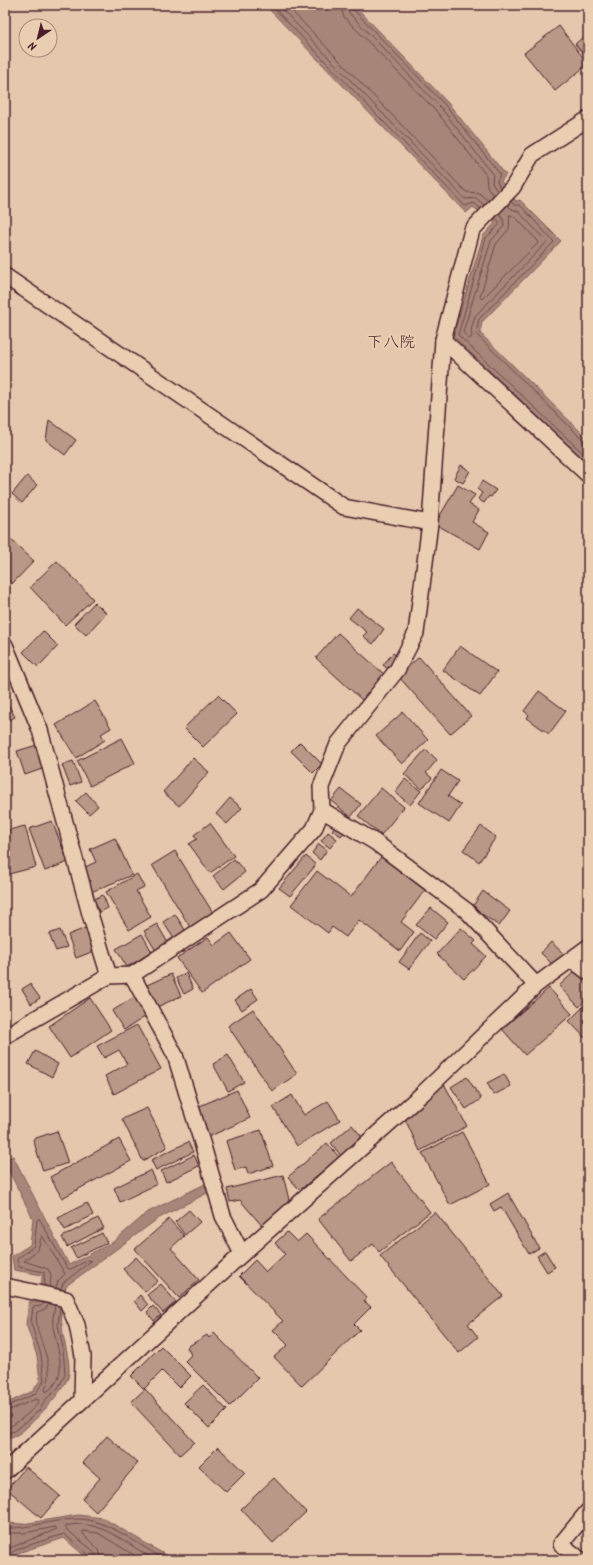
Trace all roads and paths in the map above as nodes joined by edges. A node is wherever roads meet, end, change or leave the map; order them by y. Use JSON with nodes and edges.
{"nodes":[{"id":1,"x":588,"y":119,"type":"edge"},
{"id":2,"x":5,"y":276,"type":"edge"},
{"id":3,"x":443,"y":340,"type":"junction"},
{"id":4,"x":588,"y":475,"type":"edge"},
{"id":5,"x":430,"y":523,"type":"junction"},
{"id":6,"x":5,"y":645,"type":"edge"},
{"id":7,"x":322,"y":810,"type":"junction"},
{"id":8,"x":588,"y":947,"type":"edge"},
{"id":9,"x":572,"y":960,"type":"junction"},
{"id":10,"x":588,"y":972,"type":"edge"},
{"id":11,"x":132,"y":975,"type":"junction"},
{"id":12,"x":109,"y":976,"type":"junction"},
{"id":13,"x":536,"y":986,"type":"junction"},
{"id":14,"x":5,"y":1036,"type":"edge"},
{"id":15,"x":242,"y":1254,"type":"junction"},
{"id":16,"x":5,"y":1286,"type":"edge"},
{"id":17,"x":82,"y":1399,"type":"junction"},
{"id":18,"x":5,"y":1471,"type":"edge"},
{"id":19,"x":588,"y":1511,"type":"edge"},
{"id":20,"x":581,"y":1560,"type":"edge"}],
"edges":[{"from":1,"to":3,"type":"street"},
{"from":2,"to":5,"type":"street"},
{"from":3,"to":4,"type":"street"},
{"from":3,"to":5,"type":"street"},
{"from":5,"to":7,"type":"street"},
{"from":6,"to":12,"type":"street"},
{"from":7,"to":11,"type":"street"},
{"from":7,"to":13,"type":"street"},
{"from":8,"to":9,"type":"street"},
{"from":9,"to":10,"type":"street"},
{"from":9,"to":13,"type":"street"},
{"from":11,"to":12,"type":"street"},
{"from":11,"to":15,"type":"street"},
{"from":12,"to":14,"type":"street"},
{"from":13,"to":15,"type":"street"},
{"from":15,"to":17,"type":"street"},
{"from":16,"to":17,"type":"street"},
{"from":17,"to":18,"type":"street"},
{"from":19,"to":20,"type":"street"}]}
